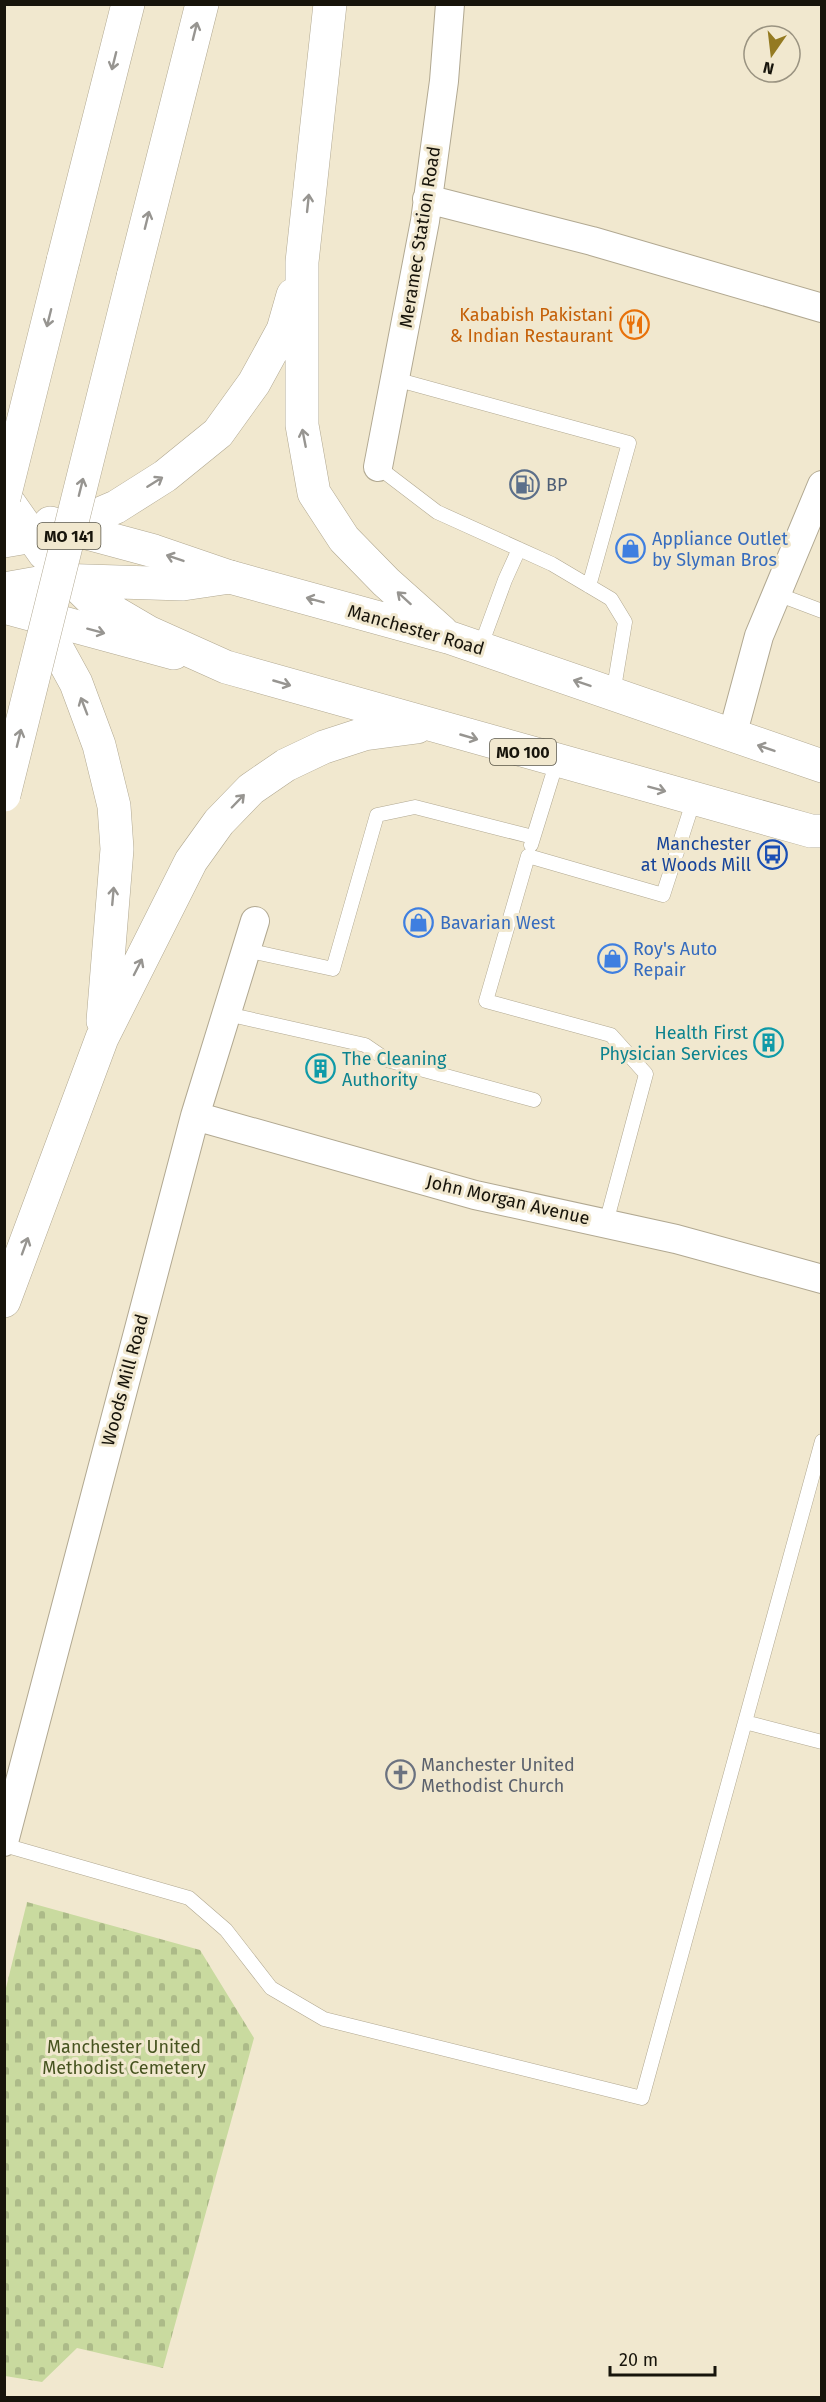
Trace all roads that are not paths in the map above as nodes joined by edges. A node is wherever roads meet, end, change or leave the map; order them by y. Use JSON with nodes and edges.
{"nodes":[{"id":1,"x":128,"y":4,"type":"edge"},
{"id":2,"x":202,"y":4,"type":"edge"},
{"id":3,"x":330,"y":4,"type":"edge"},
{"id":4,"x":450,"y":4,"type":"edge"},
{"id":5,"x":427,"y":199,"type":"junction"},
{"id":6,"x":302,"y":262,"type":"junction"},
{"id":7,"x":822,"y":308,"type":"edge"},
{"id":8,"x":395,"y":379,"type":"junction"},
{"id":9,"x":378,"y":467,"type":"joint"},
{"id":10,"x":822,"y":485,"type":"edge"},
{"id":11,"x":11,"y":516,"type":"edge"},
{"id":12,"x":66,"y":528,"type":"junction"},
{"id":13,"x":519,"y":549,"type":"junction"},
{"id":14,"x":230,"y":577,"type":"junction"},
{"id":15,"x":72,"y":581,"type":"junction"},
{"id":16,"x":589,"y":586,"type":"junction"},
{"id":17,"x":8,"y":587,"type":"edge"},
{"id":18,"x":777,"y":594,"type":"junction"},
{"id":19,"x":822,"y":611,"type":"edge"},
{"id":20,"x":39,"y":616,"type":"junction"},
{"id":21,"x":448,"y":637,"type":"junction"},
{"id":22,"x":480,"y":648,"type":"junction"},
{"id":23,"x":226,"y":667,"type":"junction"},
{"id":24,"x":613,"y":694,"type":"junction"},
{"id":25,"x":430,"y":726,"type":"junction"},
{"id":26,"x":732,"y":736,"type":"junction"},
{"id":27,"x":557,"y":761,"type":"junction"},
{"id":28,"x":822,"y":766,"type":"edge"},
{"id":29,"x":4,"y":795,"type":"edge"},
{"id":30,"x":694,"y":799,"type":"junction"},
{"id":31,"x":822,"y":831,"type":"edge"},
{"id":32,"x":533,"y":837,"type":"junction"},
{"id":33,"x":528,"y":856,"type":"junction"},
{"id":34,"x":255,"y":921,"type":"dead end"},
{"id":35,"x":246,"y":950,"type":"junction"},
{"id":36,"x":227,"y":1014,"type":"junction"},
{"id":37,"x":102,"y":1038,"type":"junction"},
{"id":38,"x":534,"y":1100,"type":"dead end"},
{"id":39,"x":195,"y":1116,"type":"junction"},
{"id":40,"x":606,"y":1223,"type":"junction"},
{"id":41,"x":822,"y":1279,"type":"edge"},
{"id":42,"x":4,"y":1301,"type":"edge"},
{"id":43,"x":822,"y":1441,"type":"edge"},
{"id":44,"x":745,"y":1722,"type":"junction"},
{"id":45,"x":822,"y":1742,"type":"edge"},
{"id":46,"x":4,"y":1844,"type":"edge"}],
"edges":[{"from":1,"to":11,"type":"main road","one_way":true,"bridge":true},
{"from":29,"to":2,"type":"main road","number":"MO 141","one_way":true,"bridge":true},
{"from":6,"to":3,"type":"main road","one_way":true},
{"from":4,"to":5,"type":"street","name":"Meramec Station Road"},
{"from":5,"to":7,"type":"street"},
{"from":5,"to":8,"type":"street","name":"Meramec Station Road"},
{"from":12,"to":6,"type":"main road","one_way":true},
{"from":21,"to":6,"type":"main road","one_way":true},
{"from":8,"to":9,"type":"street","name":"Meramec Station Road"},
{"from":8,"to":16,"type":"lane"},
{"from":9,"to":13,"type":"lane"},
{"from":10,"to":18,"type":"street"},
{"from":11,"to":12,"type":"main road","name":"Manchester Road"},
{"from":11,"to":15,"type":"main road"},
{"from":14,"to":12,"type":"main road","name":"Manchester Road","one_way":true},
{"from":13,"to":16,"type":"lane"},
{"from":13,"to":22,"type":"lane"},
{"from":14,"to":15,"type":"main road"},
{"from":21,"to":14,"type":"main road","name":"Manchester Road","one_way":true},
{"from":15,"to":17,"type":"main road"},
{"from":15,"to":23,"type":"main road"},
{"from":16,"to":24,"type":"lane"},
{"from":17,"to":20,"type":"main road"},
{"from":18,"to":19,"type":"lane"},
{"from":18,"to":26,"type":"street"},
{"from":20,"to":23,"type":"main road","number":"MO 100","one_way":true},
{"from":37,"to":20,"type":"main road","one_way":true},
{"from":21,"to":22,"type":"main road","name":"Manchester Road"},
{"from":24,"to":22,"type":"main road","name":"Manchester Road","one_way":true},
{"from":23,"to":25,"type":"main road","number":"MO 100","one_way":true},
{"from":24,"to":26,"type":"main road","name":"Manchester Road"},
{"from":25,"to":27,"type":"main road","number":"MO 100","one_way":true},
{"from":37,"to":25,"type":"main road","one_way":true},
{"from":28,"to":26,"type":"main road","name":"Manchester Road","one_way":true},
{"from":27,"to":30,"type":"main road","number":"MO 100","one_way":true},
{"from":27,"to":32,"type":"lane"},
{"from":30,"to":31,"type":"main road","number":"MO 100"},
{"from":30,"to":33,"type":"lane"},
{"from":32,"to":33,"type":"lane"},
{"from":32,"to":35,"type":"lane"},
{"from":33,"to":40,"type":"lane"},
{"from":34,"to":35,"type":"street","name":"Woods Mill Road"},
{"from":35,"to":36,"type":"street","name":"Woods Mill Road"},
{"from":36,"to":38,"type":"lane"},
{"from":36,"to":39,"type":"street","name":"Woods Mill Road"},
{"from":42,"to":37,"type":"main road","one_way":true},
{"from":39,"to":40,"type":"street","name":"John Morgan Avenue"},
{"from":39,"to":46,"type":"street","name":"Woods Mill Road"},
{"from":40,"to":41,"type":"street","name":"John Morgan Avenue"},
{"from":43,"to":44,"type":"lane"},
{"from":44,"to":45,"type":"lane"},
{"from":44,"to":46,"type":"lane"}]}
